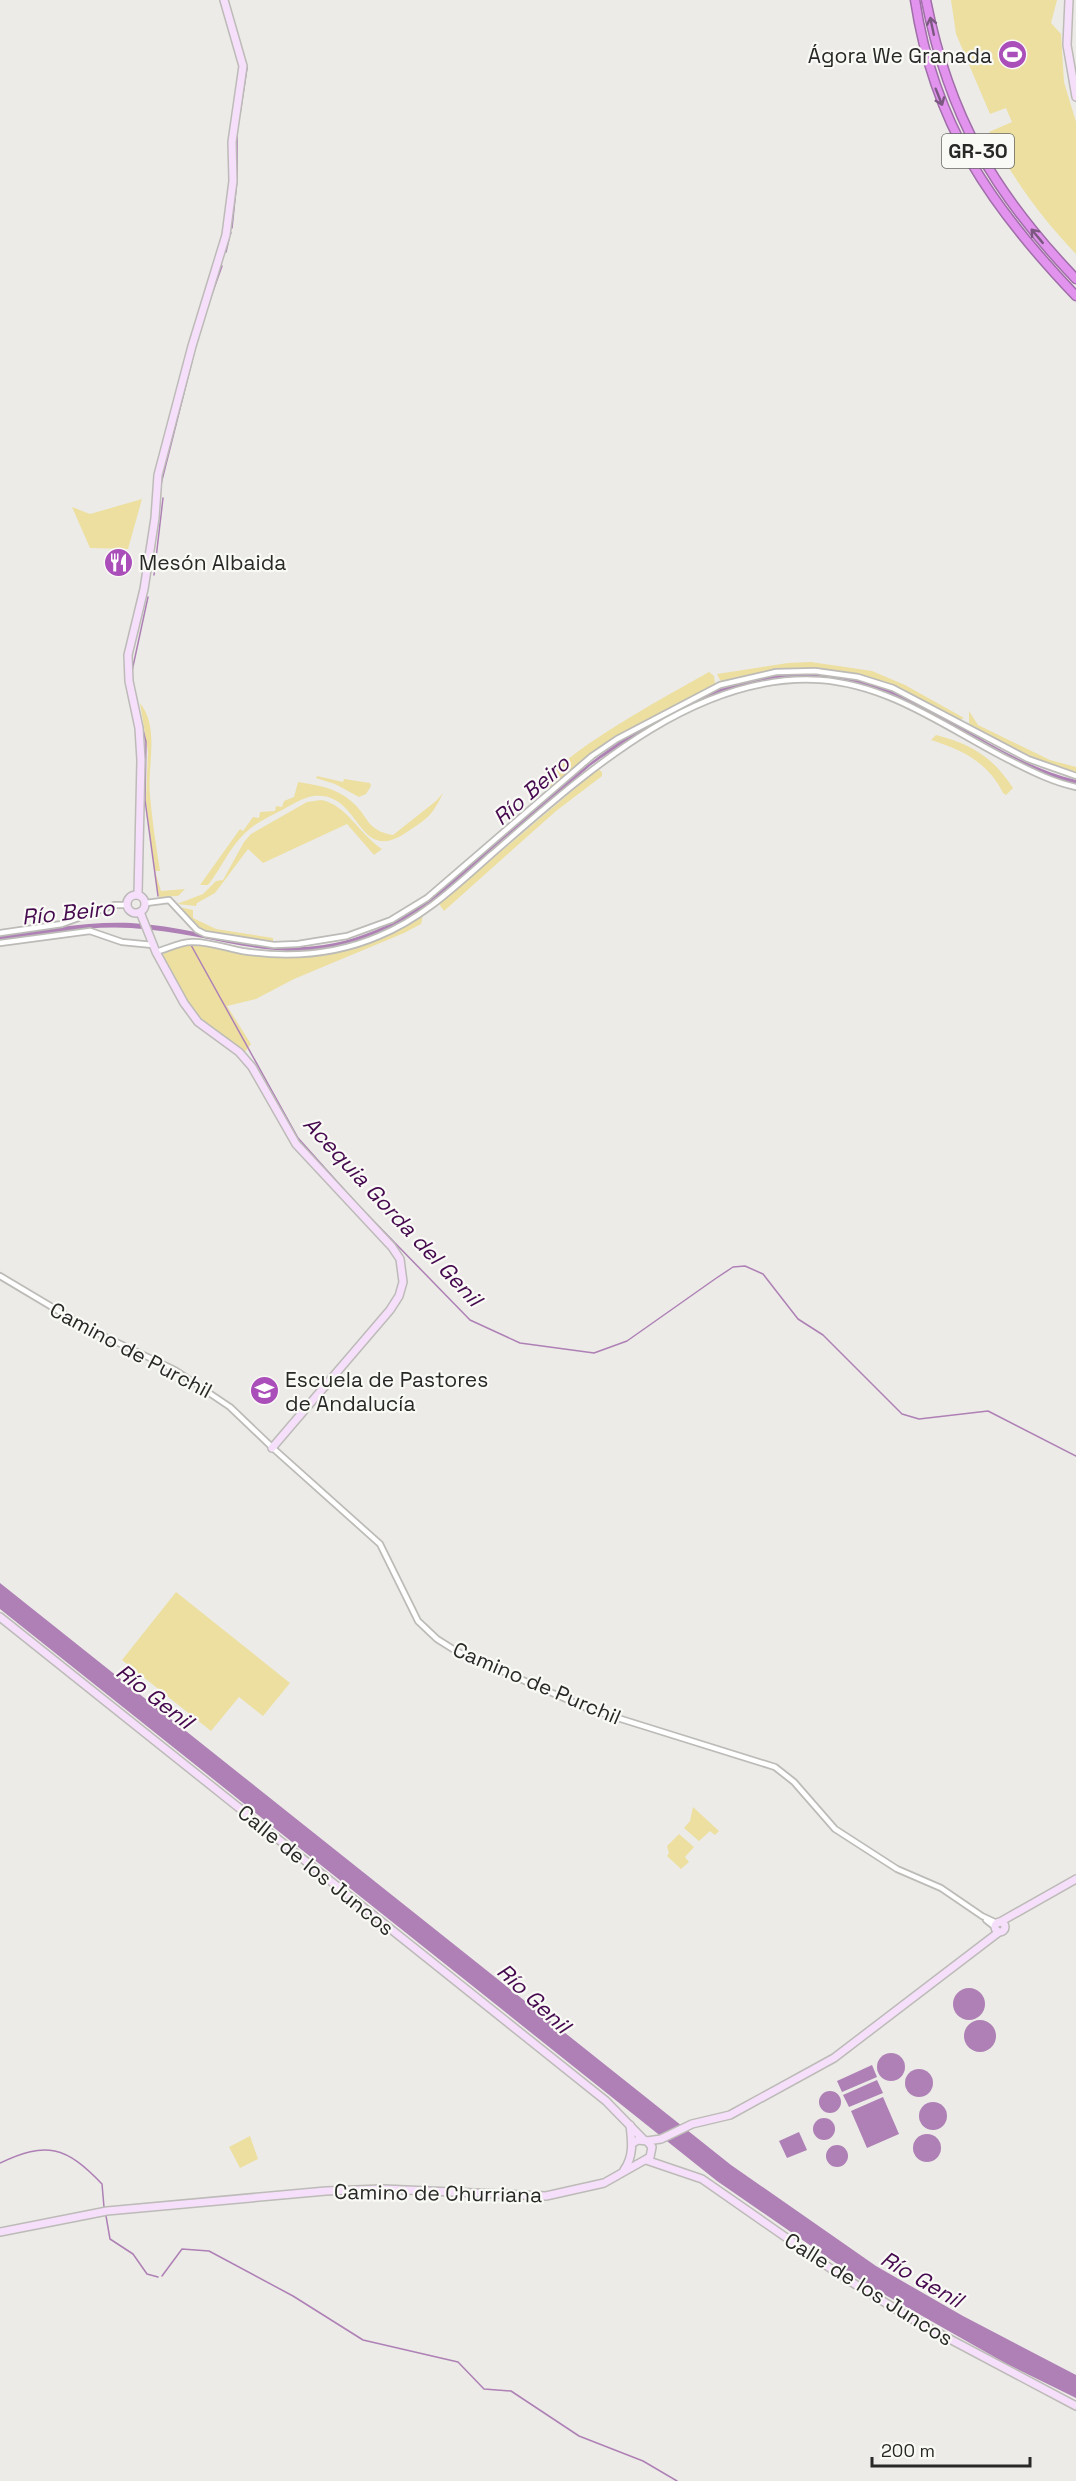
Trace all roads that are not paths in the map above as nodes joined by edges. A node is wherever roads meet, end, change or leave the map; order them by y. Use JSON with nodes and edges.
{"nodes":[{"id":1,"x":224,"y":0,"type":"edge"},
{"id":2,"x":915,"y":0,"type":"edge"},
{"id":3,"x":926,"y":0,"type":"edge"},
{"id":4,"x":1070,"y":0,"type":"edge"},
{"id":5,"x":1076,"y":97,"type":"edge"},
{"id":6,"x":1076,"y":279,"type":"edge"},
{"id":7,"x":1076,"y":296,"type":"edge"},
{"id":8,"x":1076,"y":776,"type":"edge"},
{"id":9,"x":1076,"y":787,"type":"edge"},
{"id":10,"x":138,"y":894,"type":"junction"},
{"id":11,"x":146,"y":903,"type":"junction"},
{"id":12,"x":127,"y":905,"type":"junction"},
{"id":13,"x":140,"y":912,"type":"junction"},
{"id":14,"x":0,"y":933,"type":"edge"},
{"id":15,"x":0,"y":944,"type":"edge"},
{"id":16,"x":155,"y":948,"type":"junction"},
{"id":17,"x":0,"y":1276,"type":"edge"},
{"id":18,"x":272,"y":1448,"type":"junction"},
{"id":19,"x":0,"y":1617,"type":"edge"},
{"id":20,"x":1076,"y":1880,"type":"edge"},
{"id":21,"x":999,"y":1927,"type":"junction"},
{"id":22,"x":630,"y":2125,"type":"junction"},
{"id":23,"x":661,"y":2139,"type":"junction"},
{"id":24,"x":645,"y":2140,"type":"junction"},
{"id":25,"x":633,"y":2143,"type":"junction"},
{"id":26,"x":631,"y":2155,"type":"junction"},
{"id":27,"x":648,"y":2157,"type":"junction"},
{"id":28,"x":622,"y":2174,"type":"junction"},
{"id":29,"x":0,"y":2232,"type":"edge"},
{"id":30,"x":1076,"y":2406,"type":"edge"}],
"edges":[{"from":1,"to":10,"type":"street"},
{"from":2,"to":7,"type":"highway","number":"GR-30","one_way":true},
{"from":6,"to":3,"type":"highway","number":"GR-30","one_way":true},
{"from":4,"to":5,"type":"street"},
{"from":8,"to":11,"type":"street"},
{"from":9,"to":16,"type":"street"},
{"from":10,"to":11,"type":"street"},
{"from":10,"to":12,"type":"street"},
{"from":11,"to":13,"type":"street"},
{"from":12,"to":13,"type":"street"},
{"from":12,"to":14,"type":"street"},
{"from":13,"to":16,"type":"street"},
{"from":15,"to":16,"type":"street"},
{"from":16,"to":18,"type":"street"},
{"from":17,"to":18,"type":"street","name":"Camino de Purchil"},
{"from":18,"to":21,"type":"street","name":"Camino de Purchil"},
{"from":19,"to":22,"type":"street","name":"Calle de los Juncos"},
{"from":20,"to":21,"type":"street"},
{"from":21,"to":23,"type":"street","name":"Camino de Churriana"},
{"from":22,"to":24,"type":"street","name":"Calle de los Juncos"},
{"from":22,"to":25,"type":"street"},
{"from":23,"to":24,"type":"street","name":"Camino de Churriana"},
{"from":23,"to":27,"type":"street","name":"Camino de Churriana"},
{"from":24,"to":25,"type":"street","name":"Camino de Churriana"},
{"from":24,"to":27,"type":"street","name":"Calle de los Juncos"},
{"from":25,"to":26,"type":"street"},
{"from":26,"to":27,"type":"street"},
{"from":26,"to":28,"type":"street"},
{"from":27,"to":28,"type":"street","name":"Camino de Churriana"},
{"from":27,"to":30,"type":"street","name":"Calle de los Juncos"},
{"from":28,"to":29,"type":"street","name":"Camino de Churriana"}]}
